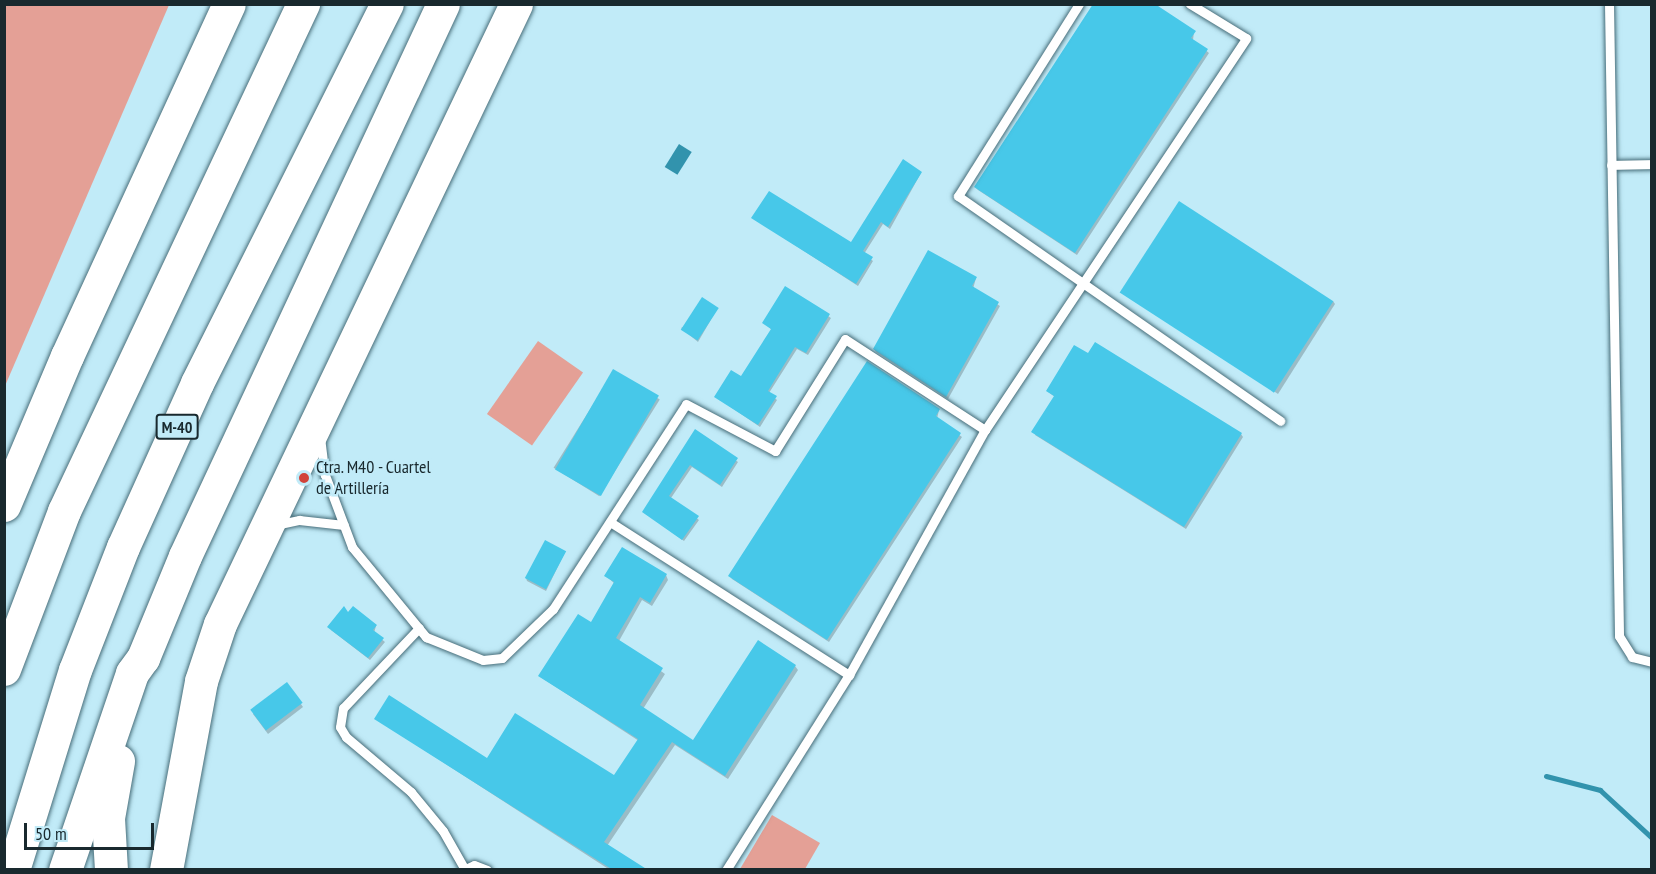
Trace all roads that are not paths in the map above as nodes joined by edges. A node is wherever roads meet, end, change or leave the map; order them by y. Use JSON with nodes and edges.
{"nodes":[{"id":1,"x":229,"y":4,"type":"edge"},
{"id":2,"x":303,"y":4,"type":"edge"},
{"id":3,"x":387,"y":4,"type":"edge"},
{"id":4,"x":444,"y":4,"type":"edge"},
{"id":5,"x":516,"y":4,"type":"edge"},
{"id":6,"x":1079,"y":4,"type":"edge"},
{"id":7,"x":1190,"y":4,"type":"edge"},
{"id":8,"x":1609,"y":4,"type":"edge"},
{"id":9,"x":1652,"y":164,"type":"edge"},
{"id":10,"x":1611,"y":165,"type":"junction"},
{"id":11,"x":1083,"y":283,"type":"junction"},
{"id":12,"x":318,"y":418,"type":"junction"},
{"id":13,"x":1280,"y":421,"type":"dead end"},
{"id":14,"x":985,"y":430,"type":"junction"},
{"id":15,"x":4,"y":505,"type":"edge"},
{"id":16,"x":610,"y":522,"type":"junction"},
{"id":17,"x":344,"y":525,"type":"junction"},
{"id":18,"x":267,"y":526,"type":"junction"},
{"id":19,"x":418,"y":628,"type":"junction"},
{"id":20,"x":143,"y":658,"type":"junction"},
{"id":21,"x":1652,"y":662,"type":"edge"},
{"id":22,"x":4,"y":669,"type":"edge"},
{"id":23,"x":849,"y":675,"type":"junction"},
{"id":24,"x":464,"y":869,"type":"edge"},
{"id":25,"x":13,"y":870,"type":"edge"},
{"id":26,"x":65,"y":870,"type":"edge"},
{"id":27,"x":111,"y":870,"type":"edge"},
{"id":28,"x":166,"y":870,"type":"edge"},
{"id":29,"x":487,"y":870,"type":"edge"},
{"id":30,"x":726,"y":870,"type":"edge"}],
"edges":[{"from":1,"to":15,"type":"highway"},
{"from":2,"to":22,"type":"highway"},
{"from":3,"to":25,"type":"highway","number":"M-40"},
{"from":4,"to":20,"type":"highway"},
{"from":5,"to":12,"type":"highway"},
{"from":6,"to":11,"type":"lane"},
{"from":7,"to":11,"type":"lane"},
{"from":8,"to":10,"type":"lane"},
{"from":9,"to":10,"type":"lane"},
{"from":10,"to":21,"type":"lane"},
{"from":11,"to":13,"type":"lane"},
{"from":11,"to":14,"type":"lane"},
{"from":12,"to":17,"type":"lane"},
{"from":12,"to":18,"type":"highway"},
{"from":14,"to":16,"type":"lane"},
{"from":14,"to":23,"type":"lane"},
{"from":16,"to":19,"type":"lane"},
{"from":16,"to":23,"type":"lane"},
{"from":17,"to":18,"type":"lane"},
{"from":17,"to":19,"type":"lane"},
{"from":18,"to":28,"type":"highway"},
{"from":19,"to":24,"type":"lane"},
{"from":20,"to":26,"type":"highway"},
{"from":20,"to":27,"type":"highway"},
{"from":23,"to":30,"type":"lane"},
{"from":24,"to":29,"type":"lane"}]}
